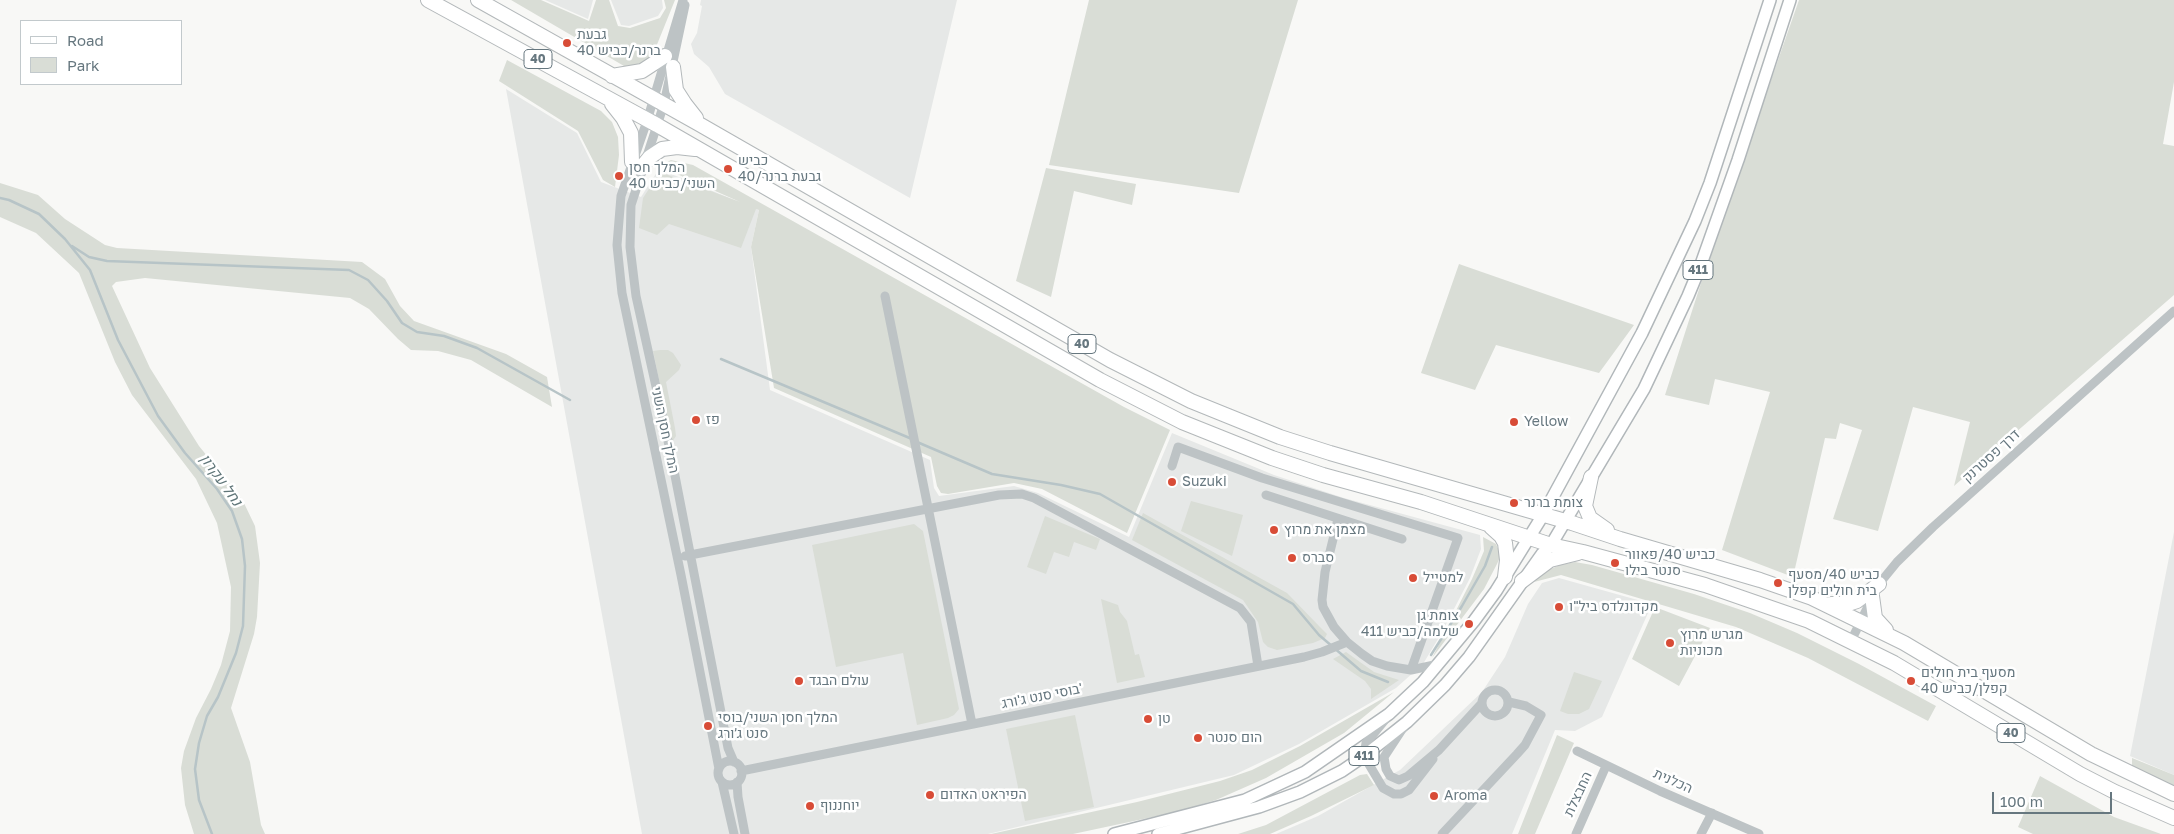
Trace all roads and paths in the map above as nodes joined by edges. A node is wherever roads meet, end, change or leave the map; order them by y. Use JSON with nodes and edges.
{"nodes":[{"id":1,"x":428,"y":0,"type":"edge"},
{"id":2,"x":478,"y":0,"type":"edge"},
{"id":3,"x":685,"y":0,"type":"edge"},
{"id":4,"x":1770,"y":0,"type":"edge"},
{"id":5,"x":1790,"y":0,"type":"edge"},
{"id":6,"x":669,"y":61,"type":"junction"},
{"id":7,"x":612,"y":76,"type":"junction"},
{"id":8,"x":602,"y":95,"type":"junction"},
{"id":9,"x":659,"y":101,"type":"junction"},
{"id":10,"x":652,"y":123,"type":"junction"},
{"id":11,"x":710,"y":130,"type":"junction"},
{"id":12,"x":700,"y":150,"type":"junction"},
{"id":13,"x":636,"y":165,"type":"junction"},
{"id":14,"x":885,"y":296,"type":"dead end"},
{"id":15,"x":2174,"y":311,"type":"edge"},
{"id":16,"x":1172,"y":466,"type":"dead end"},
{"id":17,"x":1591,"y":477,"type":"junction"},
{"id":18,"x":1266,"y":495,"type":"dead end"},
{"id":19,"x":928,"y":509,"type":"junction"},
{"id":20,"x":1543,"y":515,"type":"junction"},
{"id":21,"x":1338,"y":519,"type":"junction"},
{"id":22,"x":1482,"y":522,"type":"junction"},
{"id":23,"x":1564,"y":522,"type":"junction"},
{"id":24,"x":1528,"y":537,"type":"junction"},
{"id":25,"x":1402,"y":539,"type":"dead end"},
{"id":26,"x":1620,"y":539,"type":"junction"},
{"id":27,"x":1550,"y":545,"type":"junction"},
{"id":28,"x":1583,"y":552,"type":"junction"},
{"id":29,"x":690,"y":556,"type":"junction"},
{"id":30,"x":678,"y":558,"type":"junction"},
{"id":31,"x":1505,"y":577,"type":"junction"},
{"id":32,"x":1522,"y":581,"type":"junction"},
{"id":33,"x":1876,"y":590,"type":"junction"},
{"id":34,"x":1823,"y":603,"type":"junction"},
{"id":35,"x":1860,"y":620,"type":"junction"},
{"id":36,"x":1896,"y":639,"type":"junction"},
{"id":37,"x":1851,"y":641,"type":"junction"},
{"id":38,"x":1345,"y":643,"type":"junction"},
{"id":39,"x":1440,"y":664,"type":"junction"},
{"id":40,"x":1258,"y":666,"type":"junction"},
{"id":41,"x":1411,"y":670,"type":"junction"},
{"id":42,"x":1508,"y":702,"type":"junction"},
{"id":43,"x":1482,"y":703,"type":"junction"},
{"id":44,"x":1389,"y":714,"type":"junction"},
{"id":45,"x":1488,"y":714,"type":"junction"},
{"id":46,"x":1407,"y":722,"type":"junction"},
{"id":47,"x":972,"y":724,"type":"junction"},
{"id":48,"x":1463,"y":724,"type":"junction"},
{"id":49,"x":1439,"y":750,"type":"junction"},
{"id":50,"x":1577,"y":751,"type":"dead end"},
{"id":51,"x":1364,"y":756,"type":"junction"},
{"id":52,"x":734,"y":762,"type":"junction"},
{"id":53,"x":1606,"y":766,"type":"junction"},
{"id":54,"x":719,"y":769,"type":"junction"},
{"id":55,"x":741,"y":771,"type":"junction"},
{"id":56,"x":722,"y":782,"type":"junction"},
{"id":57,"x":738,"y":782,"type":"junction"},
{"id":58,"x":2174,"y":794,"type":"edge"},
{"id":59,"x":1712,"y":813,"type":"junction"},
{"id":60,"x":2174,"y":818,"type":"edge"},
{"id":61,"x":734,"y":834,"type":"edge"},
{"id":62,"x":745,"y":834,"type":"edge"},
{"id":63,"x":1114,"y":834,"type":"edge"},
{"id":64,"x":1158,"y":834,"type":"edge"},
{"id":65,"x":1442,"y":834,"type":"edge"},
{"id":66,"x":1576,"y":834,"type":"edge"},
{"id":67,"x":1701,"y":834,"type":"edge"},
{"id":68,"x":1758,"y":834,"type":"edge"}],
"edges":[{"from":1,"to":8,"type":"highway","number":"40"},
{"from":2,"to":7,"type":"highway","number":"40"},
{"from":3,"to":6,"type":"street"},
{"from":3,"to":6,"type":"street"},
{"from":4,"to":20,"type":"main road","number":"411"},
{"from":5,"to":17,"type":"main road","number":"411"},
{"from":6,"to":7,"type":"highway"},
{"from":6,"to":9,"type":"street"},
{"from":6,"to":9,"type":"street"},
{"from":6,"to":11,"type":"highway"},
{"from":7,"to":9,"type":"highway","number":"40"},
{"from":8,"to":10,"type":"highway","number":"40"},
{"from":8,"to":13,"type":"highway"},
{"from":9,"to":10,"type":"street","name":"המלך חסן השני"},
{"from":9,"to":11,"type":"highway","number":"40"},
{"from":10,"to":12,"type":"highway","number":"40"},
{"from":10,"to":13,"type":"street","name":"המלך חסן השני"},
{"from":11,"to":20,"type":"highway","number":"40"},
{"from":12,"to":13,"type":"highway"},
{"from":12,"to":22,"type":"highway","number":"40"},
{"from":13,"to":29,"type":"street","name":"המלך חסן השני"},
{"from":13,"to":30,"type":"street","name":"המלך חסן השני"},
{"from":14,"to":19,"type":"street"},
{"from":15,"to":33,"type":"street","name":"דרך פסטרנק"},
{"from":16,"to":41,"type":"street"},
{"from":17,"to":23,"type":"main road","number":"411"},
{"from":17,"to":26,"type":"highway"},
{"from":18,"to":21,"type":"street"},
{"from":19,"to":29,"type":"street"},
{"from":19,"to":40,"type":"street"},
{"from":19,"to":47,"type":"street"},
{"from":20,"to":23,"type":"highway","number":"40"},
{"from":20,"to":24,"type":"main road","number":"411"},
{"from":21,"to":25,"type":"street"},
{"from":21,"to":38,"type":"street"},
{"from":22,"to":24,"type":"highway","number":"40"},
{"from":22,"to":31,"type":"highway"},
{"from":23,"to":26,"type":"highway","number":"40"},
{"from":23,"to":27,"type":"main road","number":"411"},
{"from":24,"to":27,"type":"highway","number":"40"},
{"from":24,"to":31,"type":"main road","number":"411"},
{"from":26,"to":34,"type":"highway","number":"40"},
{"from":27,"to":28,"type":"highway","number":"40"},
{"from":27,"to":32,"type":"main road","number":"411"},
{"from":28,"to":32,"type":"highway"},
{"from":28,"to":37,"type":"highway","number":"40"},
{"from":29,"to":30,"type":"street"},
{"from":29,"to":52,"type":"street","name":"המלך חסן השני"},
{"from":30,"to":54,"type":"street","name":"המלך חסן השני"},
{"from":31,"to":39,"type":"main road","number":"411"},
{"from":32,"to":46,"type":"main road","number":"411"},
{"from":33,"to":34,"type":"highway"},
{"from":33,"to":35,"type":"street","name":"דרך פסטרנק"},
{"from":33,"to":36,"type":"highway"},
{"from":34,"to":35,"type":"highway","number":"40"},
{"from":35,"to":36,"type":"highway","number":"40"},
{"from":35,"to":37,"type":"street","name":"דרך פסטרנק"},
{"from":36,"to":58,"type":"highway","number":"40"},
{"from":37,"to":60,"type":"highway","number":"40"},
{"from":38,"to":40,"type":"street","name":"בוסי סנט ג'ורג'"},
{"from":38,"to":41,"type":"street"},
{"from":39,"to":41,"type":"street"},
{"from":39,"to":44,"type":"main road","number":"411"},
{"from":40,"to":47,"type":"street","name":"בוסי סנט ג'ורג'"},
{"from":42,"to":43,"type":"street"},
{"from":42,"to":45,"type":"street"},
{"from":42,"to":65,"type":"street"},
{"from":43,"to":45,"type":"street"},
{"from":43,"to":48,"type":"street"},
{"from":44,"to":51,"type":"street"},
{"from":44,"to":63,"type":"main road","number":"411"},
{"from":45,"to":48,"type":"street"},
{"from":46,"to":49,"type":"street"},
{"from":46,"to":51,"type":"main road","number":"411"},
{"from":47,"to":55,"type":"street","name":"בוסי סנט ג'ורג'"},
{"from":48,"to":49,"type":"street"},
{"from":49,"to":51,"type":"street"},
{"from":50,"to":53,"type":"street","name":"הכלנית"},
{"from":51,"to":64,"type":"main road","number":"411"},
{"from":52,"to":54,"type":"street"},
{"from":52,"to":55,"type":"street"},
{"from":53,"to":59,"type":"street","name":"הכלנית"},
{"from":53,"to":66,"type":"street","name":"החבצלת"},
{"from":54,"to":56,"type":"street"},
{"from":55,"to":57,"type":"street"},
{"from":56,"to":57,"type":"street"},
{"from":56,"to":61,"type":"street"},
{"from":57,"to":62,"type":"street"},
{"from":59,"to":67,"type":"street"},
{"from":59,"to":68,"type":"street","name":"הכלנית"}]}
